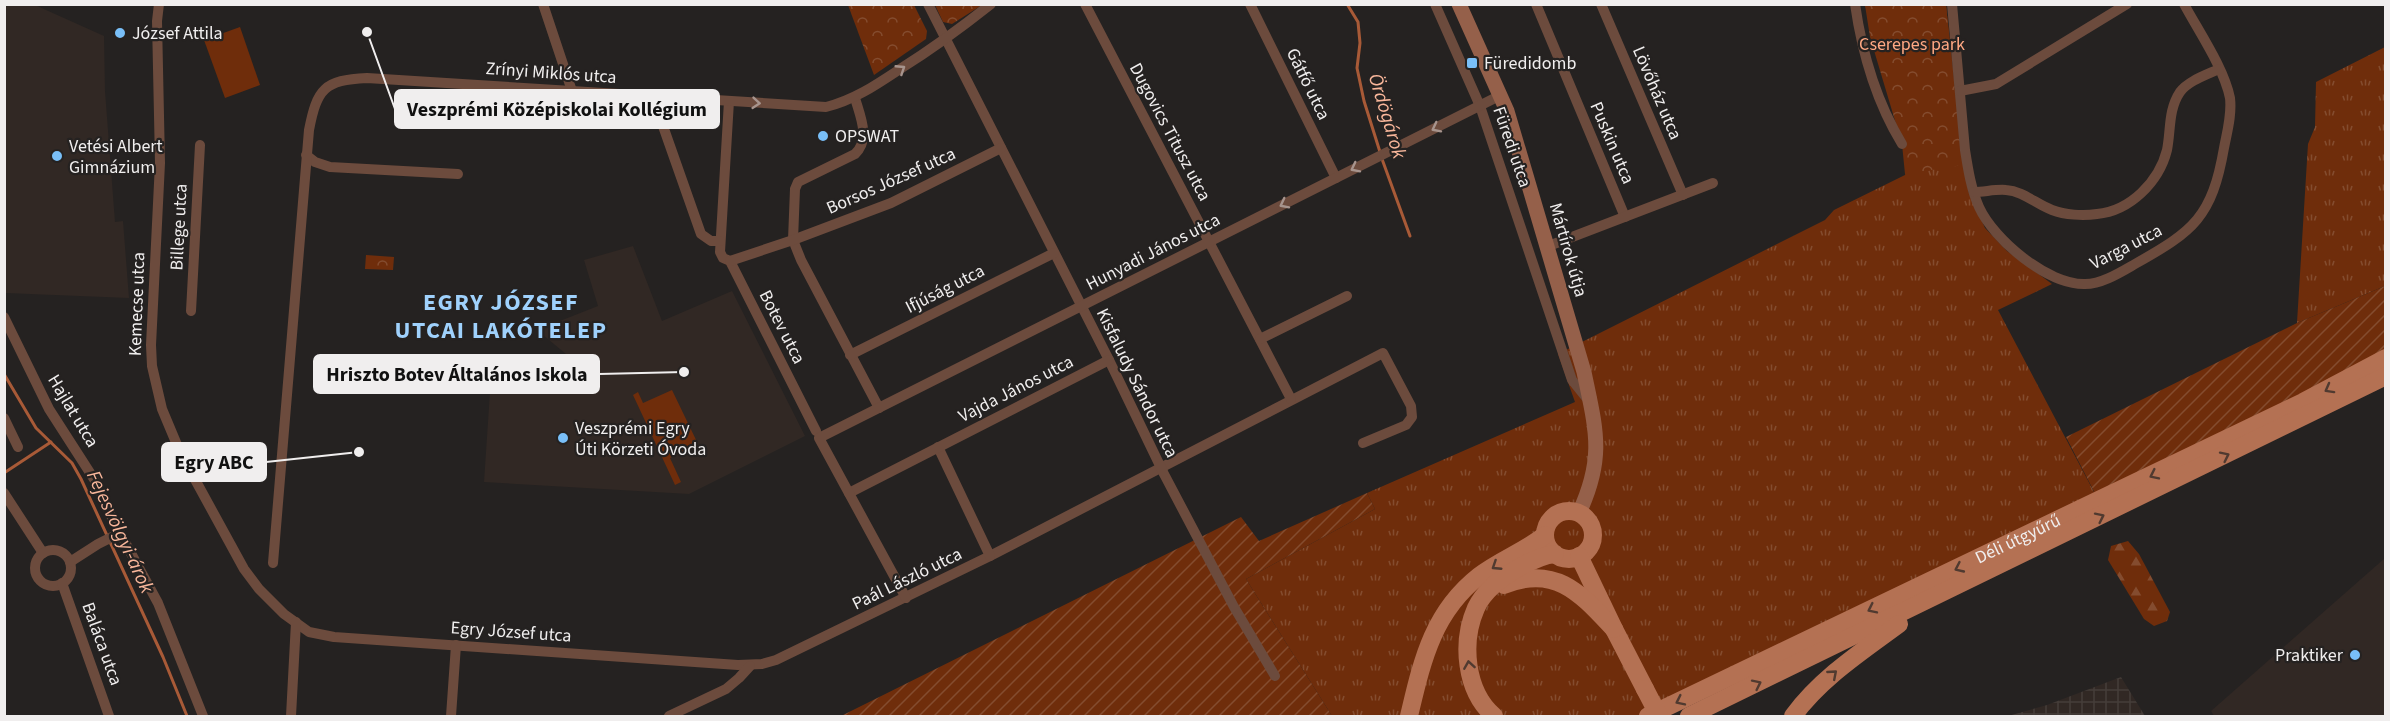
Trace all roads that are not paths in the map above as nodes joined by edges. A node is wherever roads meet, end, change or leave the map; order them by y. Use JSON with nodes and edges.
{"nodes":[{"id":1,"x":159,"y":4,"type":"edge"},
{"id":2,"x":543,"y":4,"type":"edge"},
{"id":3,"x":928,"y":4,"type":"edge"},
{"id":4,"x":991,"y":4,"type":"edge"},
{"id":5,"x":1085,"y":4,"type":"edge"},
{"id":6,"x":1250,"y":4,"type":"edge"},
{"id":7,"x":1435,"y":4,"type":"edge"},
{"id":8,"x":1459,"y":4,"type":"edge"},
{"id":9,"x":1536,"y":4,"type":"edge"},
{"id":10,"x":1601,"y":4,"type":"edge"},
{"id":11,"x":1855,"y":4,"type":"edge"},
{"id":12,"x":1952,"y":4,"type":"edge"},
{"id":13,"x":2127,"y":4,"type":"edge"},
{"id":14,"x":2184,"y":4,"type":"edge"},
{"id":15,"x":946,"y":39,"type":"junction"},
{"id":16,"x":2218,"y":69,"type":"junction"},
{"id":17,"x":572,"y":91,"type":"junction"},
{"id":18,"x":1960,"y":91,"type":"junction"},
{"id":19,"x":1501,"y":95,"type":"junction"},
{"id":20,"x":855,"y":98,"type":"junction"},
{"id":21,"x":729,"y":101,"type":"junction"},
{"id":22,"x":1480,"y":105,"type":"junction"},
{"id":23,"x":657,"y":110,"type":"dead end"},
{"id":24,"x":1902,"y":144,"type":"dead end"},
{"id":25,"x":201,"y":145,"type":"dead end"},
{"id":26,"x":1001,"y":148,"type":"junction"},
{"id":27,"x":306,"y":155,"type":"junction"},
{"id":28,"x":458,"y":174,"type":"dead end"},
{"id":29,"x":1336,"y":178,"type":"junction"},
{"id":30,"x":1713,"y":183,"type":"dead end"},
{"id":31,"x":1974,"y":192,"type":"junction"},
{"id":32,"x":1683,"y":195,"type":"junction"},
{"id":33,"x":1625,"y":217,"type":"junction"},
{"id":34,"x":793,"y":240,"type":"junction"},
{"id":35,"x":720,"y":241,"type":"junction"},
{"id":36,"x":1209,"y":242,"type":"junction"},
{"id":37,"x":1546,"y":247,"type":"junction"},
{"id":38,"x":1054,"y":253,"type":"junction"},
{"id":39,"x":730,"y":261,"type":"junction"},
{"id":40,"x":1347,"y":296,"type":"dead end"},
{"id":41,"x":1082,"y":306,"type":"junction"},
{"id":42,"x":191,"y":311,"type":"dead end"},
{"id":43,"x":4,"y":317,"type":"edge"},
{"id":44,"x":1260,"y":339,"type":"junction"},
{"id":45,"x":850,"y":355,"type":"junction"},
{"id":46,"x":1109,"y":360,"type":"junction"},
{"id":47,"x":2384,"y":363,"type":"edge"},
{"id":48,"x":1292,"y":399,"type":"junction"},
{"id":49,"x":1590,"y":403,"type":"junction"},
{"id":50,"x":879,"y":408,"type":"junction"},
{"id":51,"x":4,"y":418,"type":"edge"},
{"id":52,"x":817,"y":435,"type":"junction"},
{"id":53,"x":1363,"y":443,"type":"dead end"},
{"id":54,"x":18,"y":447,"type":"dead end"},
{"id":55,"x":938,"y":447,"type":"junction"},
{"id":56,"x":1160,"y":467,"type":"junction"},
{"id":57,"x":4,"y":493,"type":"edge"},
{"id":58,"x":849,"y":493,"type":"junction"},
{"id":59,"x":1579,"y":513,"type":"junction"},
{"id":60,"x":116,"y":535,"type":"junction"},
{"id":61,"x":1545,"y":535,"type":"junction"},
{"id":62,"x":43,"y":553,"type":"junction"},
{"id":63,"x":1555,"y":554,"type":"junction"},
{"id":64,"x":990,"y":556,"type":"junction"},
{"id":65,"x":1579,"y":556,"type":"junction"},
{"id":66,"x":70,"y":562,"type":"junction"},
{"id":67,"x":273,"y":563,"type":"dead end"},
{"id":68,"x":62,"y":583,"type":"junction"},
{"id":69,"x":1485,"y":596,"type":"junction"},
{"id":70,"x":906,"y":598,"type":"junction"},
{"id":71,"x":1934,"y":598,"type":"junction"},
{"id":72,"x":278,"y":607,"type":"joint"},
{"id":73,"x":296,"y":622,"type":"junction"},
{"id":74,"x":1614,"y":629,"type":"junction"},
{"id":75,"x":456,"y":645,"type":"junction"},
{"id":76,"x":750,"y":666,"type":"junction"},
{"id":77,"x":1275,"y":676,"type":"dead end"},
{"id":78,"x":109,"y":717,"type":"edge"},
{"id":79,"x":204,"y":717,"type":"edge"},
{"id":80,"x":291,"y":717,"type":"edge"},
{"id":81,"x":451,"y":717,"type":"edge"},
{"id":82,"x":669,"y":717,"type":"edge"},
{"id":83,"x":1409,"y":717,"type":"edge"},
{"id":84,"x":1494,"y":717,"type":"edge"},
{"id":85,"x":1648,"y":717,"type":"edge"},
{"id":86,"x":1659,"y":717,"type":"edge"},
{"id":87,"x":1689,"y":717,"type":"edge"},
{"id":88,"x":1793,"y":717,"type":"edge"}],
"edges":[{"from":1,"to":72,"type":"street","name":"Kemecse utca"},
{"from":2,"to":17,"type":"street"},
{"from":3,"to":15,"type":"street","name":"Kisfaludy Sándor utca"},
{"from":4,"to":15,"type":"street","name":"Zrínyi Miklós utca"},
{"from":5,"to":36,"type":"street","name":"Dugovics Titusz utca"},
{"from":6,"to":29,"type":"street","name":"Gátfő utca"},
{"from":7,"to":22,"type":"street","name":"Füredi utca"},
{"from":8,"to":19,"type":"street","name":"Mártírok útja"},
{"from":9,"to":33,"type":"street","name":"Puskin utca"},
{"from":10,"to":32,"type":"street","name":"Lövőház utca"},
{"from":11,"to":24,"type":"street"},
{"from":12,"to":18,"type":"street","name":"Varga utca"},
{"from":13,"to":18,"type":"street"},
{"from":14,"to":16,"type":"street","name":"Varga utca"},
{"from":20,"to":15,"type":"street","name":"Zrínyi Miklós utca","one_way":true},
{"from":15,"to":26,"type":"street","name":"Kisfaludy Sándor utca"},
{"from":16,"to":31,"type":"street"},
{"from":16,"to":31,"type":"street","name":"Varga utca"},
{"from":17,"to":21,"type":"street","name":"Zrínyi Miklós utca"},
{"from":17,"to":27,"type":"street","name":"Zrínyi Miklós utca"},
{"from":18,"to":31,"type":"street","name":"Varga utca"},
{"from":19,"to":22,"type":"street","name":"Hunyadi János utca"},
{"from":19,"to":37,"type":"street","name":"Mártírok útja"},
{"from":21,"to":20,"type":"street","name":"Zrínyi Miklós utca","one_way":true},
{"from":20,"to":34,"type":"street"},
{"from":21,"to":35,"type":"street"},
{"from":22,"to":29,"type":"street","name":"Hunyadi János utca","one_way":true},
{"from":22,"to":49,"type":"street","name":"Füredi utca"},
{"from":23,"to":35,"type":"street","name":"Botev utca"},
{"from":25,"to":42,"type":"street","name":"Billege utca"},
{"from":26,"to":34,"type":"street","name":"Borsos József utca"},
{"from":26,"to":38,"type":"street","name":"Kisfaludy Sándor utca"},
{"from":27,"to":28,"type":"street"},
{"from":27,"to":67,"type":"street"},
{"from":29,"to":36,"type":"street","name":"Hunyadi János utca","one_way":true},
{"from":30,"to":32,"type":"street"},
{"from":32,"to":33,"type":"street"},
{"from":33,"to":37,"type":"street"},
{"from":34,"to":39,"type":"street","name":"Borsos József utca"},
{"from":34,"to":45,"type":"street"},
{"from":35,"to":39,"type":"street","name":"Botev utca"},
{"from":36,"to":41,"type":"street","name":"Hunyadi János utca"},
{"from":36,"to":44,"type":"street","name":"Dugovics Titusz utca"},
{"from":37,"to":49,"type":"street","name":"Mártírok útja"},
{"from":38,"to":41,"type":"street","name":"Kisfaludy Sándor utca"},
{"from":38,"to":45,"type":"street","name":"Ifjúság utca"},
{"from":39,"to":52,"type":"street","name":"Botev utca"},
{"from":40,"to":44,"type":"street"},
{"from":41,"to":46,"type":"street","name":"Kisfaludy Sándor utca"},
{"from":41,"to":50,"type":"street","name":"Hunyadi János utca"},
{"from":43,"to":60,"type":"street","name":"Hajlat utca"},
{"from":44,"to":48,"type":"street","name":"Dugovics Titusz utca"},
{"from":45,"to":50,"type":"street"},
{"from":46,"to":55,"type":"street","name":"Vajda János utca"},
{"from":46,"to":56,"type":"street","name":"Kisfaludy Sándor utca"},
{"from":71,"to":47,"type":"main road","name":"Déli útgyűrű","one_way":true},
{"from":47,"to":85,"type":"main road","name":"Déli útgyűrű","one_way":true},
{"from":48,"to":53,"type":"street"},
{"from":48,"to":56,"type":"street"},
{"from":49,"to":59,"type":"street","name":"Mártírok útja"},
{"from":50,"to":52,"type":"street","name":"Hunyadi János utca"},
{"from":51,"to":54,"type":"street"},
{"from":52,"to":58,"type":"street","name":"Botev utca"},
{"from":55,"to":58,"type":"street","name":"Vajda János utca"},
{"from":55,"to":64,"type":"street"},
{"from":56,"to":64,"type":"street","name":"Paál László utca"},
{"from":56,"to":77,"type":"street","name":"Kisfaludy Sándor utca"},
{"from":57,"to":62,"type":"street"},
{"from":58,"to":70,"type":"street","name":"Botev utca"},
{"from":59,"to":61,"type":"main road"},
{"from":59,"to":65,"type":"main road"},
{"from":60,"to":66,"type":"street"},
{"from":60,"to":79,"type":"street","name":"Hajlat utca"},
{"from":61,"to":63,"type":"main road"},
{"from":61,"to":83,"type":"main road","one_way":true},
{"from":62,"to":66,"type":"street"},
{"from":62,"to":68,"type":"street"},
{"from":63,"to":65,"type":"main road"},
{"from":63,"to":69,"type":"main road"},
{"from":64,"to":70,"type":"street","name":"Paál László utca"},
{"from":65,"to":74,"type":"main road"},
{"from":66,"to":68,"type":"street"},
{"from":68,"to":78,"type":"street","name":"Baláca utca"},
{"from":69,"to":74,"type":"main road"},
{"from":84,"to":69,"type":"main road","one_way":true},
{"from":70,"to":76,"type":"street","name":"Paál László utca"},
{"from":87,"to":71,"type":"main road","name":"Déli útgyűrű","one_way":true},
{"from":88,"to":71,"type":"main road","one_way":true},
{"from":72,"to":73,"type":"street","name":"Egry József utca"},
{"from":73,"to":75,"type":"street","name":"Egry József utca"},
{"from":73,"to":80,"type":"street"},
{"from":74,"to":86,"type":"main road","bridge":true},
{"from":75,"to":76,"type":"street","name":"Egry József utca"},
{"from":75,"to":81,"type":"street"},
{"from":76,"to":82,"type":"street","name":"Paál László utca"}]}
